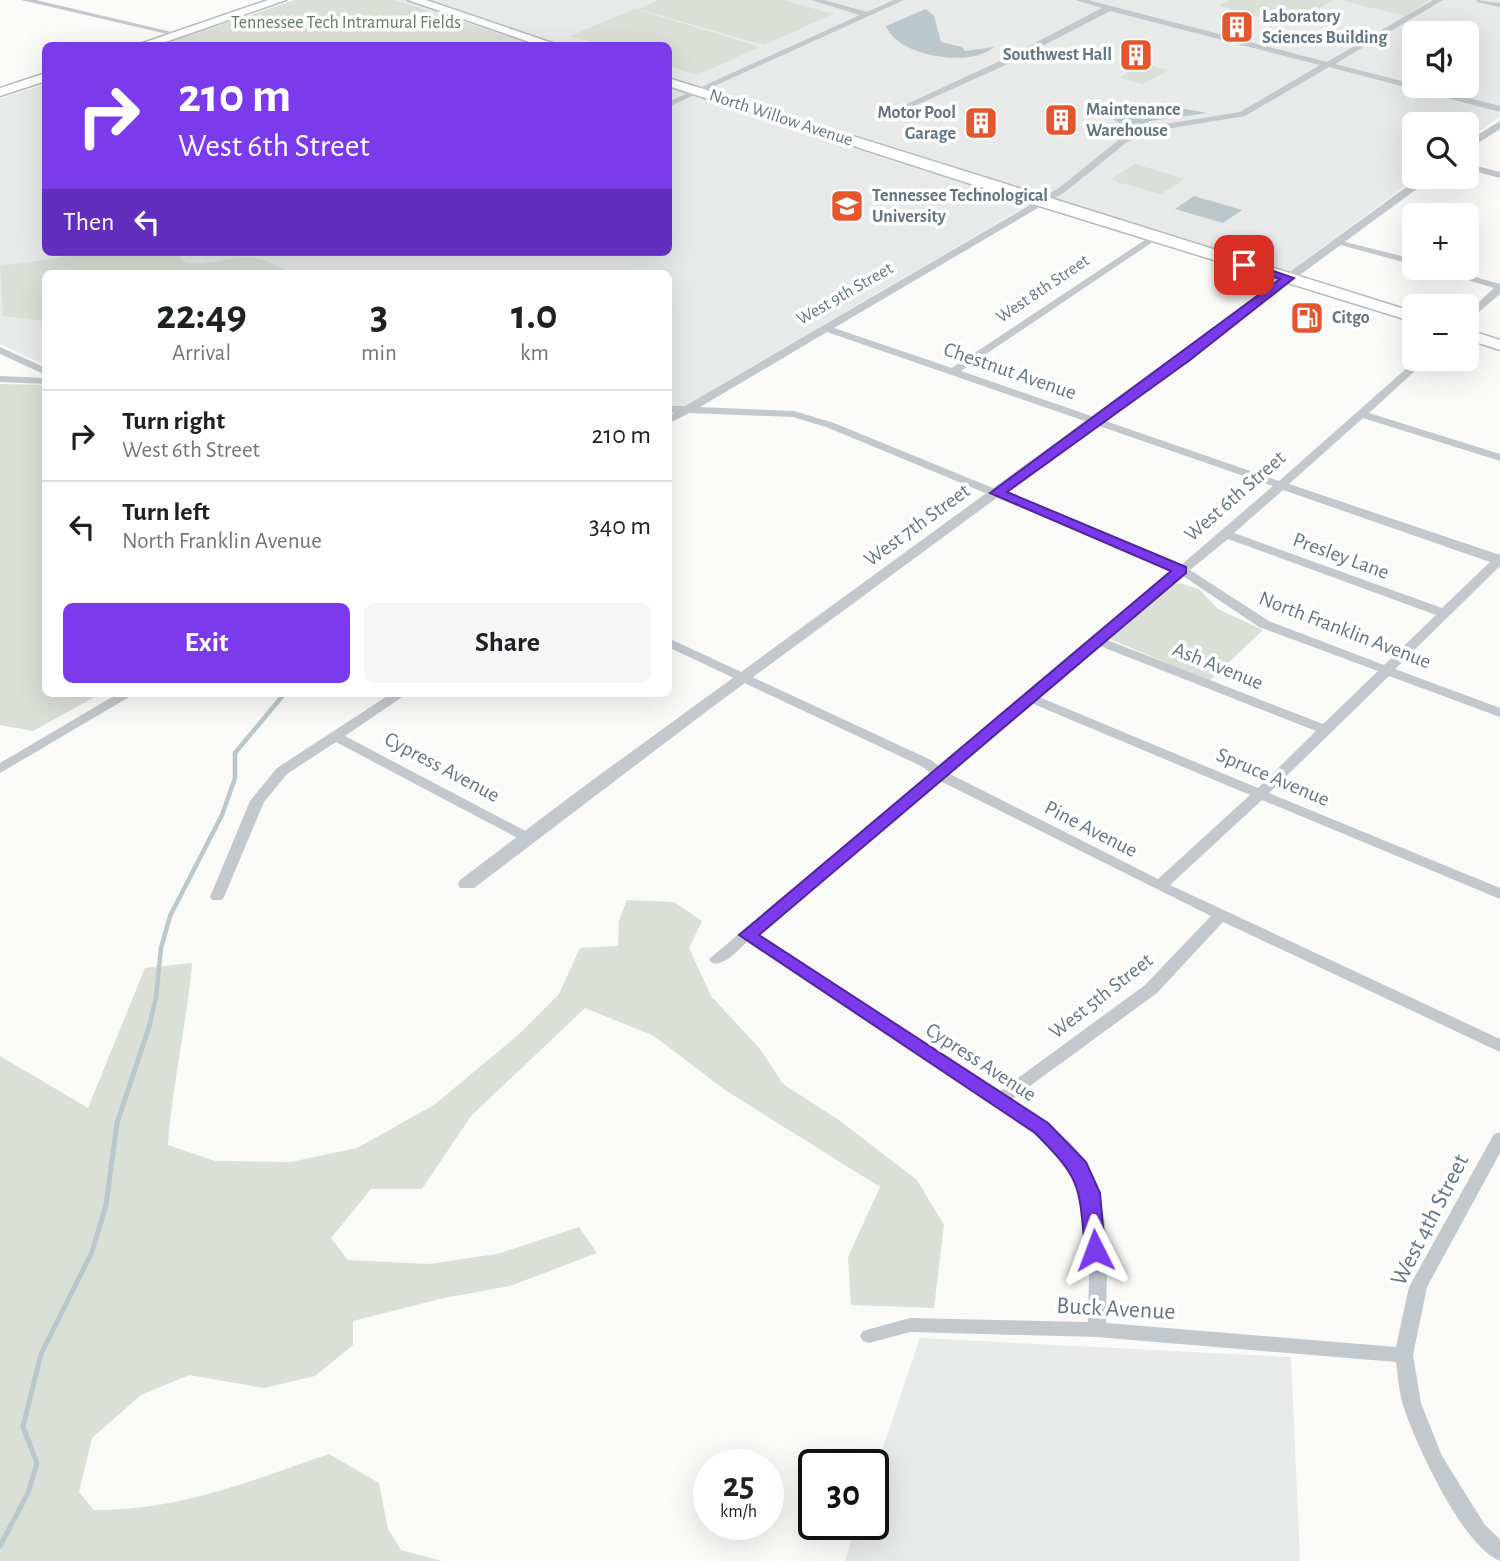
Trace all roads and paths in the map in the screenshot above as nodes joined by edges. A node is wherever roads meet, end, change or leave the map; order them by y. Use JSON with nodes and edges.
{"nodes":[{"id":1,"x":25,"y":0,"type":"edge"},
{"id":2,"x":280,"y":0,"type":"edge"},
{"id":3,"x":414,"y":0,"type":"edge"},
{"id":4,"x":815,"y":0,"type":"edge"},
{"id":5,"x":900,"y":0,"type":"edge"},
{"id":6,"x":1079,"y":0,"type":"edge"},
{"id":7,"x":1119,"y":0,"type":"edge"},
{"id":8,"x":1439,"y":0,"type":"edge"},
{"id":9,"x":1479,"y":0,"type":"edge"},
{"id":10,"x":1500,"y":5,"type":"edge"},
{"id":11,"x":1109,"y":7,"type":"junction"},
{"id":12,"x":868,"y":15,"type":"junction"},
{"id":13,"x":176,"y":34,"type":"junction"},
{"id":14,"x":152,"y":42,"type":"edge"},
{"id":15,"x":543,"y":42,"type":"edge"},
{"id":16,"x":1326,"y":65,"type":"junction"},
{"id":17,"x":42,"y":78,"type":"edge"},
{"id":18,"x":672,"y":83,"type":"edge"},
{"id":19,"x":0,"y":92,"type":"edge"},
{"id":20,"x":698,"y":92,"type":"junction"},
{"id":21,"x":672,"y":103,"type":"edge"},
{"id":22,"x":1500,"y":109,"type":"edge"},
{"id":23,"x":898,"y":110,"type":"dead end"},
{"id":24,"x":1500,"y":124,"type":"edge"},
{"id":25,"x":1479,"y":139,"type":"edge"},
{"id":26,"x":1479,"y":169,"type":"edge"},
{"id":27,"x":1500,"y":175,"type":"edge"},
{"id":28,"x":1411,"y":189,"type":"edge"},
{"id":29,"x":1041,"y":202,"type":"junction"},
{"id":30,"x":1154,"y":237,"type":"junction"},
{"id":31,"x":1340,"y":242,"type":"junction"},
{"id":32,"x":1402,"y":259,"type":"edge"},
{"id":33,"x":1289,"y":278,"type":"junction"},
{"id":34,"x":1475,"y":280,"type":"edge"},
{"id":35,"x":1500,"y":287,"type":"edge"},
{"id":36,"x":1479,"y":307,"type":"edge"},
{"id":37,"x":1402,"y":313,"type":"edge"},
{"id":38,"x":825,"y":328,"type":"junction"},
{"id":39,"x":1479,"y":338,"type":"edge"},
{"id":40,"x":1500,"y":345,"type":"edge"},
{"id":41,"x":0,"y":350,"type":"edge"},
{"id":42,"x":42,"y":370,"type":"edge"},
{"id":43,"x":1409,"y":371,"type":"edge"},
{"id":44,"x":953,"y":372,"type":"junction"},
{"id":45,"x":0,"y":379,"type":"edge"},
{"id":46,"x":42,"y":381,"type":"edge"},
{"id":47,"x":672,"y":409,"type":"edge"},
{"id":48,"x":687,"y":410,"type":"junction"},
{"id":49,"x":1361,"y":414,"type":"junction"},
{"id":50,"x":672,"y":419,"type":"edge"},
{"id":51,"x":1096,"y":421,"type":"junction"},
{"id":52,"x":1500,"y":458,"type":"edge"},
{"id":53,"x":1280,"y":485,"type":"junction"},
{"id":54,"x":997,"y":493,"type":"junction"},
{"id":55,"x":1226,"y":534,"type":"junction"},
{"id":56,"x":1499,"y":560,"type":"edge"},
{"id":57,"x":1181,"y":570,"type":"junction"},
{"id":58,"x":1443,"y":614,"type":"junction"},
{"id":59,"x":1097,"y":640,"type":"junction"},
{"id":60,"x":672,"y":644,"type":"edge"},
{"id":61,"x":1387,"y":669,"type":"junction"},
{"id":62,"x":743,"y":676,"type":"junction"},
{"id":63,"x":122,"y":697,"type":"edge"},
{"id":64,"x":395,"y":697,"type":"edge"},
{"id":65,"x":1030,"y":698,"type":"junction"},
{"id":66,"x":1500,"y":713,"type":"edge"},
{"id":67,"x":1325,"y":730,"type":"junction"},
{"id":68,"x":335,"y":736,"type":"junction"},
{"id":69,"x":0,"y":769,"type":"edge"},
{"id":70,"x":941,"y":772,"type":"junction"},
{"id":71,"x":1260,"y":794,"type":"junction"},
{"id":72,"x":528,"y":838,"type":"junction"},
{"id":73,"x":467,"y":884,"type":"dead end"},
{"id":74,"x":1160,"y":886,"type":"junction"},
{"id":75,"x":1500,"y":894,"type":"edge"},
{"id":76,"x":217,"y":897,"type":"dead end"},
{"id":77,"x":1221,"y":915,"type":"junction"},
{"id":78,"x":747,"y":935,"type":"junction"},
{"id":79,"x":718,"y":959,"type":"dead end"},
{"id":80,"x":1500,"y":1046,"type":"edge"},
{"id":81,"x":999,"y":1101,"type":"junction"},
{"id":82,"x":1500,"y":1138,"type":"edge"},
{"id":83,"x":1097,"y":1330,"type":"junction"},
{"id":84,"x":869,"y":1336,"type":"dead end"},
{"id":85,"x":1404,"y":1355,"type":"junction"},
{"id":86,"x":1500,"y":1552,"type":"edge"}],
"edges":[{"from":1,"to":13,"type":"street"},
{"from":2,"to":13,"type":"main road"},
{"from":3,"to":15,"type":"main road"},
{"from":4,"to":12,"type":"street"},
{"from":5,"to":12,"type":"street"},
{"from":6,"to":11,"type":"street"},
{"from":7,"to":11,"type":"street"},
{"from":8,"to":16,"type":"street","name":"West 9th Street"},
{"from":9,"to":10,"type":"street"},
{"from":11,"to":16,"type":"street"},
{"from":11,"to":23,"type":"street"},
{"from":12,"to":20,"type":"street"},
{"from":13,"to":14,"type":"main road"},
{"from":16,"to":22,"type":"street"},
{"from":16,"to":29,"type":"street","name":"West 9th Street"},
{"from":17,"to":19,"type":"main road"},
{"from":18,"to":20,"type":"main road","name":"North Willow Avenue"},
{"from":20,"to":21,"type":"street"},
{"from":20,"to":29,"type":"main road","name":"North Willow Avenue"},
{"from":24,"to":25,"type":"street"},
{"from":26,"to":27,"type":"street"},
{"from":28,"to":31,"type":"street","name":"West 7th Street"},
{"from":29,"to":30,"type":"main road","name":"North Willow Avenue"},
{"from":29,"to":38,"type":"street","name":"West 9th Street"},
{"from":30,"to":33,"type":"main road","name":"North Willow Avenue"},
{"from":30,"to":44,"type":"street","name":"West 8th Street"},
{"from":31,"to":32,"type":"street"},
{"from":31,"to":33,"type":"street","name":"West 7th Street"},
{"from":33,"to":37,"type":"main road","name":"North Willow Avenue"},
{"from":33,"to":51,"type":"street","name":"West 7th Street"},
{"from":34,"to":35,"type":"street"},
{"from":35,"to":36,"type":"street"},
{"from":38,"to":44,"type":"street","name":"Chestnut Avenue"},
{"from":38,"to":48,"type":"street","name":"West 9th Street"},
{"from":39,"to":40,"type":"main road"},
{"from":41,"to":42,"type":"street"},
{"from":43,"to":49,"type":"street","name":"West 6th Street"},
{"from":44,"to":51,"type":"street","name":"Chestnut Avenue"},
{"from":45,"to":46,"type":"street"},
{"from":47,"to":48,"type":"street","name":"North Franklin Avenue"},
{"from":48,"to":50,"type":"street","name":"West 9th Street"},
{"from":48,"to":54,"type":"street","name":"North Franklin Avenue"},
{"from":49,"to":52,"type":"street"},
{"from":49,"to":53,"type":"street","name":"West 6th Street"},
{"from":51,"to":53,"type":"street","name":"Chestnut Avenue"},
{"from":51,"to":54,"type":"street","name":"West 7th Street"},
{"from":53,"to":55,"type":"street","name":"West 6th Street"},
{"from":53,"to":56,"type":"street","name":"Chestnut Avenue"},
{"from":54,"to":57,"type":"street","name":"North Franklin Avenue"},
{"from":54,"to":62,"type":"street","name":"West 7th Street"},
{"from":55,"to":57,"type":"street","name":"West 6th Street"},
{"from":55,"to":58,"type":"street","name":"Presley Lane"},
{"from":56,"to":58,"type":"street"},
{"from":57,"to":59,"type":"street","name":"West 6th Street"},
{"from":57,"to":61,"type":"street","name":"North Franklin Avenue"},
{"from":58,"to":61,"type":"street"},
{"from":59,"to":65,"type":"street","name":"West 6th Street"},
{"from":59,"to":67,"type":"street","name":"Ash Avenue"},
{"from":60,"to":62,"type":"street","name":"Pine Avenue"},
{"from":61,"to":66,"type":"street","name":"North Franklin Avenue"},
{"from":61,"to":67,"type":"street"},
{"from":62,"to":70,"type":"street","name":"Pine Avenue"},
{"from":62,"to":72,"type":"street","name":"West 7th Street"},
{"from":63,"to":69,"type":"street"},
{"from":64,"to":68,"type":"street"},
{"from":65,"to":70,"type":"street","name":"West 6th Street"},
{"from":65,"to":71,"type":"street","name":"Spruce Avenue"},
{"from":67,"to":71,"type":"street"},
{"from":68,"to":72,"type":"street","name":"Cypress Avenue"},
{"from":68,"to":76,"type":"street"},
{"from":70,"to":74,"type":"street","name":"Pine Avenue"},
{"from":70,"to":78,"type":"street","name":"West 6th Street"},
{"from":71,"to":74,"type":"street"},
{"from":71,"to":75,"type":"street","name":"Spruce Avenue"},
{"from":72,"to":73,"type":"street","name":"West 7th Street"},
{"from":74,"to":77,"type":"street","name":"Pine Avenue"},
{"from":77,"to":80,"type":"street","name":"Pine Avenue"},
{"from":77,"to":81,"type":"street","name":"West 5th Street"},
{"from":78,"to":79,"type":"street","name":"West 6th Street"},
{"from":78,"to":81,"type":"street","name":"Cypress Avenue"},
{"from":81,"to":83,"type":"street","name":"Cypress Avenue"},
{"from":82,"to":85,"type":"street","name":"West 4th Street"},
{"from":83,"to":84,"type":"street","name":"Buck Avenue"},
{"from":83,"to":85,"type":"street","name":"Buck Avenue"},
{"from":85,"to":86,"type":"street","name":"West 4th Street"}]}
